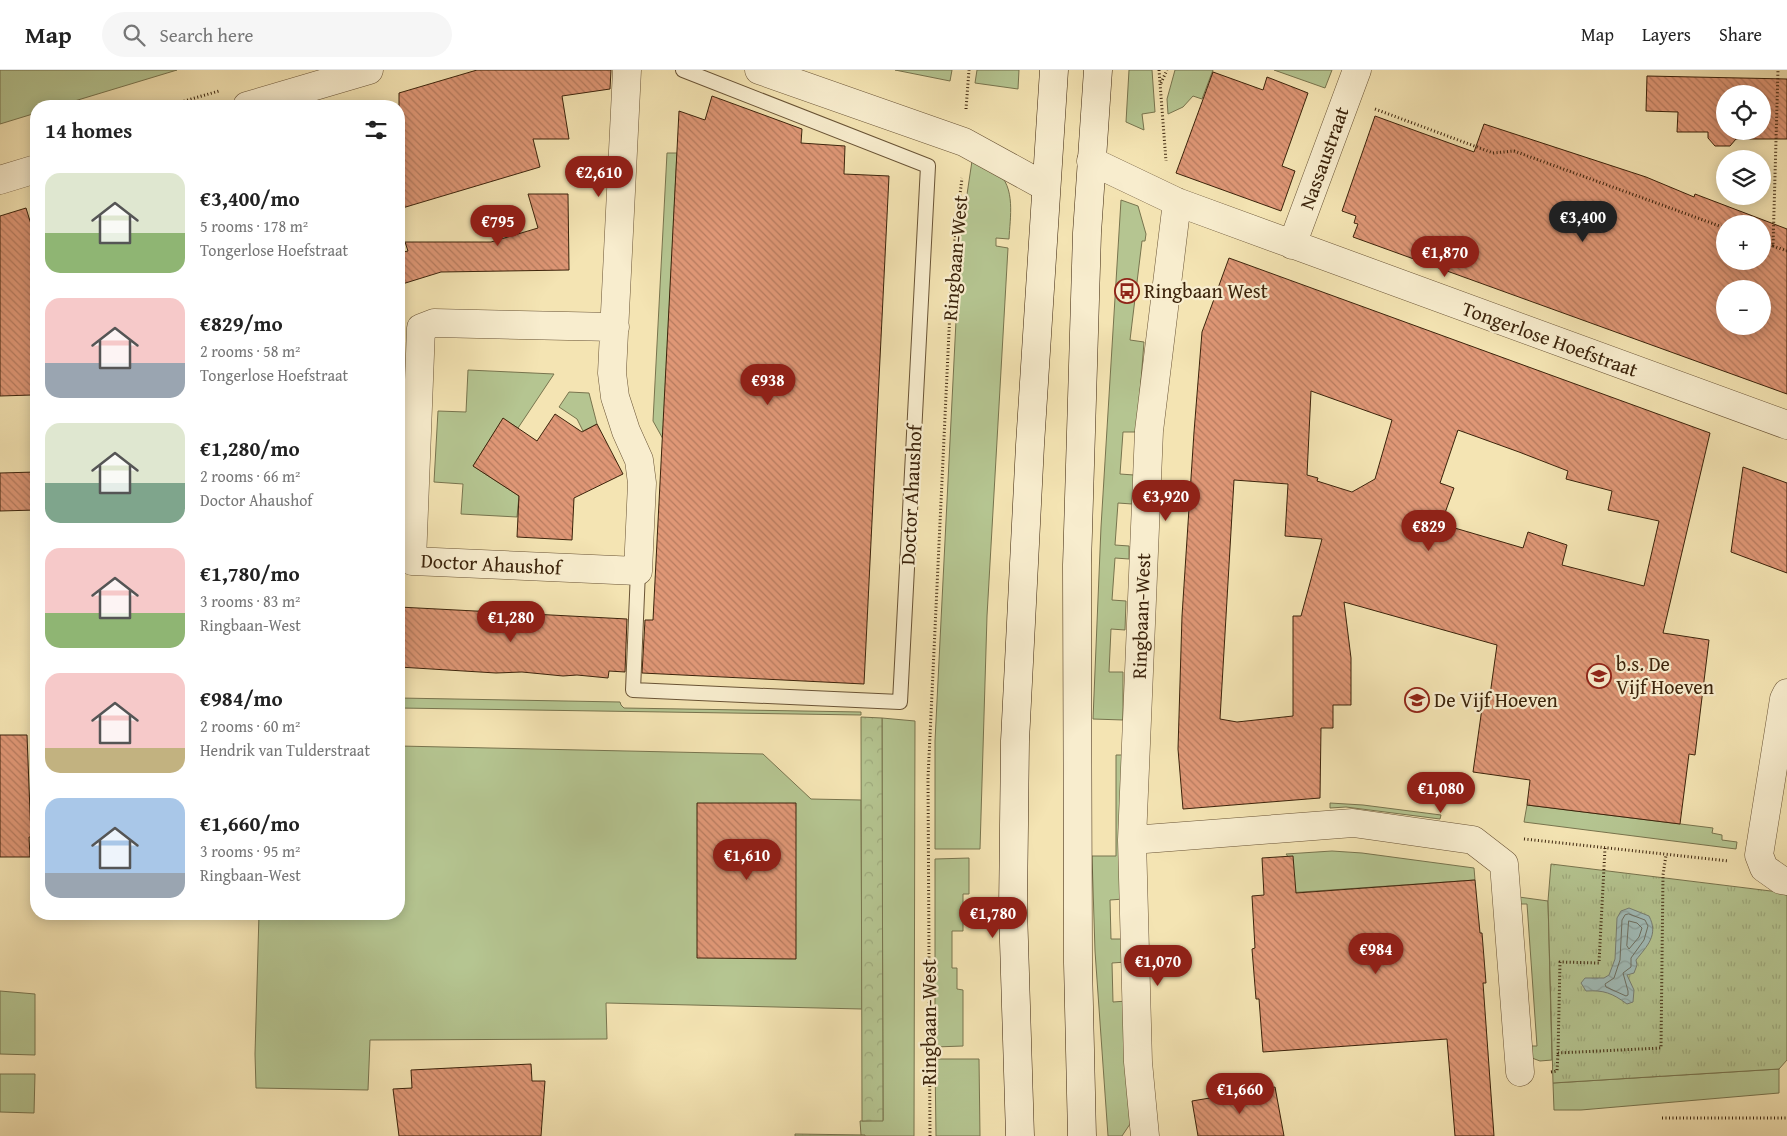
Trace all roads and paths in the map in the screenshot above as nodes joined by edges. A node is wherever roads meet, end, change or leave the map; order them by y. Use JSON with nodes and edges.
{"nodes":[{"id":1,"x":368,"y":70,"type":"edge"},
{"id":2,"x":627,"y":70,"type":"edge"},
{"id":3,"x":683,"y":70,"type":"edge"},
{"id":4,"x":759,"y":70,"type":"edge"},
{"id":5,"x":969,"y":70,"type":"edge"},
{"id":6,"x":1054,"y":70,"type":"edge"},
{"id":7,"x":1098,"y":70,"type":"edge"},
{"id":8,"x":1159,"y":70,"type":"edge"},
{"id":9,"x":1167,"y":70,"type":"edge"},
{"id":10,"x":1357,"y":70,"type":"edge"},
{"id":11,"x":1778,"y":70,"type":"edge"},
{"id":12,"x":1160,"y":84,"type":"junction"},
{"id":13,"x":1346,"y":98,"type":"junction"},
{"id":14,"x":267,"y":100,"type":"edge"},
{"id":15,"x":964,"y":142,"type":"junction"},
{"id":16,"x":1091,"y":161,"type":"junction"},
{"id":17,"x":30,"y":171,"type":"edge"},
{"id":18,"x":0,"y":180,"type":"edge"},
{"id":19,"x":1046,"y":187,"type":"junction"},
{"id":20,"x":1177,"y":202,"type":"junction"},
{"id":21,"x":1716,"y":225,"type":"edge"},
{"id":22,"x":1292,"y":245,"type":"junction"},
{"id":23,"x":1773,"y":246,"type":"joint"},
{"id":24,"x":1787,"y":251,"type":"edge"},
{"id":25,"x":615,"y":327,"type":"junction"},
{"id":26,"x":1787,"y":424,"type":"edge"},
{"id":27,"x":638,"y":571,"type":"junction"},
{"id":28,"x":1787,"y":693,"type":"edge"},
{"id":29,"x":1132,"y":840,"type":"junction"},
{"id":30,"x":1605,"y":848,"type":"junction"},
{"id":31,"x":1493,"y":854,"type":"junction"},
{"id":32,"x":1666,"y":855,"type":"junction"},
{"id":33,"x":1759,"y":856,"type":"junction"},
{"id":34,"x":1787,"y":881,"type":"edge"},
{"id":35,"x":1520,"y":1072,"type":"dead end"},
{"id":36,"x":1662,"y":1118,"type":"dead end"},
{"id":37,"x":1787,"y":1118,"type":"edge"},
{"id":38,"x":930,"y":1136,"type":"edge"},
{"id":39,"x":1020,"y":1136,"type":"edge"},
{"id":40,"x":1082,"y":1136,"type":"edge"},
{"id":41,"x":1145,"y":1136,"type":"edge"}],
"edges":[{"from":1,"to":14,"type":"street"},
{"from":2,"to":25,"type":"street","name":"Doctor Ahaushof"},
{"from":3,"to":27,"type":"lane","name":"Doctor Ahaushof"},
{"from":4,"to":15,"type":"street"},
{"from":5,"to":15,"type":"path","name":"Ringbaan-West"},
{"from":6,"to":19,"type":"street"},
{"from":7,"to":16,"type":"street"},
{"from":8,"to":12,"type":"path"},
{"from":9,"to":12,"type":"path"},
{"from":10,"to":13,"type":"street","name":"Nassaustraat"},
{"from":11,"to":23,"type":"path"},
{"from":12,"to":20,"type":"path"},
{"from":13,"to":21,"type":"path"},
{"from":13,"to":22,"type":"street","name":"Nassaustraat"},
{"from":15,"to":19,"type":"street"},
{"from":15,"to":38,"type":"path","name":"Ringbaan-West"},
{"from":16,"to":20,"type":"street","name":"Tongerlose Hoefstraat"},
{"from":16,"to":40,"type":"street"},
{"from":17,"to":18,"type":"street"},
{"from":19,"to":39,"type":"street"},
{"from":20,"to":22,"type":"street","name":"Tongerlose Hoefstraat"},
{"from":20,"to":29,"type":"street","name":"Ringbaan-West"},
{"from":22,"to":26,"type":"street","name":"Tongerlose Hoefstraat"},
{"from":23,"to":24,"type":"path"},
{"from":25,"to":27,"type":"street","name":"Doctor Ahaushof"},
{"from":25,"to":27,"type":"street","name":"Doctor Ahaushof"},
{"from":28,"to":33,"type":"street"},
{"from":29,"to":31,"type":"street"},
{"from":29,"to":41,"type":"street","name":"Ringbaan-West"},
{"from":30,"to":31,"type":"path"},
{"from":30,"to":32,"type":"path"},
{"from":30,"to":32,"type":"path"},
{"from":31,"to":35,"type":"street"},
{"from":32,"to":33,"type":"path"},
{"from":33,"to":34,"type":"street"},
{"from":36,"to":37,"type":"path"}]}
